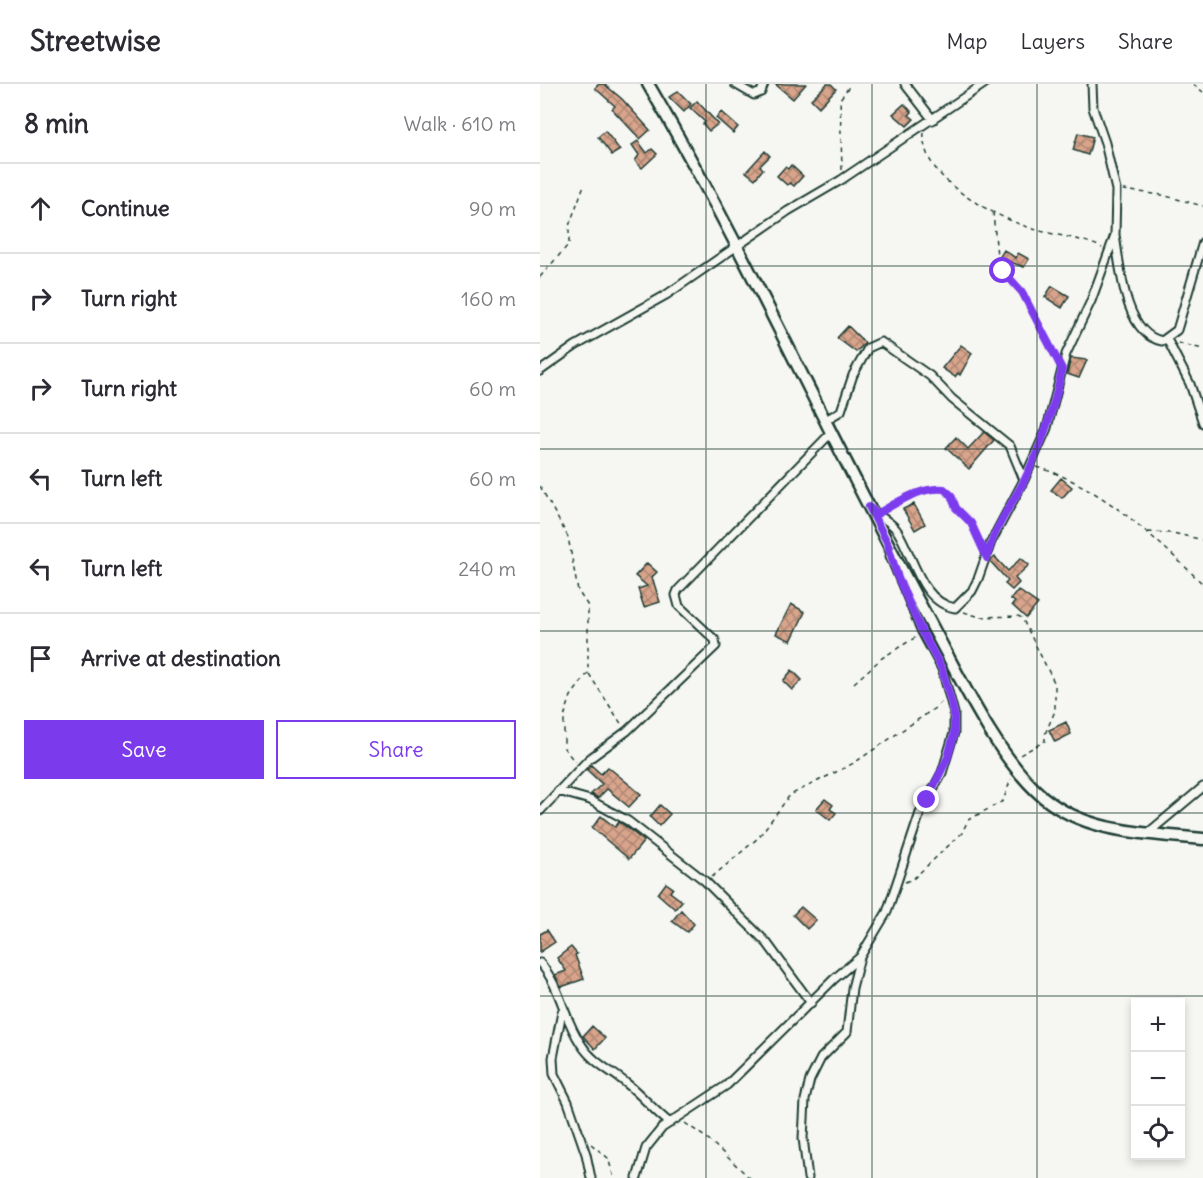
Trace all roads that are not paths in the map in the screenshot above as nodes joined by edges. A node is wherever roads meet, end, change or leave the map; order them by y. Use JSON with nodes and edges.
{"nodes":[{"id":1,"x":648,"y":84,"type":"edge"},
{"id":2,"x":735,"y":84,"type":"edge"},
{"id":3,"x":764,"y":84,"type":"edge"},
{"id":4,"x":906,"y":84,"type":"edge"},
{"id":5,"x":984,"y":84,"type":"edge"},
{"id":6,"x":1092,"y":84,"type":"edge"},
{"id":7,"x":933,"y":120,"type":"junction"},
{"id":8,"x":1115,"y":235,"type":"junction"},
{"id":9,"x":1203,"y":242,"type":"edge"},
{"id":10,"x":738,"y":246,"type":"junction"},
{"id":11,"x":1168,"y":341,"type":"junction"},
{"id":12,"x":540,"y":371,"type":"edge"},
{"id":13,"x":824,"y":421,"type":"junction"},
{"id":14,"x":1203,"y":423,"type":"edge"},
{"id":15,"x":830,"y":434,"type":"junction"},
{"id":16,"x":1024,"y":480,"type":"junction"},
{"id":17,"x":873,"y":511,"type":"junction"},
{"id":18,"x":887,"y":542,"type":"junction"},
{"id":19,"x":1203,"y":787,"type":"edge"},
{"id":20,"x":558,"y":791,"type":"junction"},
{"id":21,"x":540,"y":811,"type":"edge"},
{"id":22,"x":1148,"y":833,"type":"junction"},
{"id":23,"x":1203,"y":839,"type":"edge"},
{"id":24,"x":860,"y":957,"type":"junction"},
{"id":25,"x":540,"y":963,"type":"edge"},
{"id":26,"x":811,"y":1003,"type":"junction"},
{"id":27,"x":562,"y":1011,"type":"junction"},
{"id":28,"x":673,"y":1121,"type":"junction"},
{"id":29,"x":591,"y":1178,"type":"edge"},
{"id":30,"x":637,"y":1178,"type":"edge"},
{"id":31,"x":808,"y":1178,"type":"edge"}],
"edges":[{"from":1,"to":10,"type":"street"},
{"from":2,"to":3,"type":"street"},
{"from":4,"to":7,"type":"street"},
{"from":5,"to":7,"type":"street"},
{"from":6,"to":8,"type":"street"},
{"from":7,"to":10,"type":"street"},
{"from":8,"to":11,"type":"street"},
{"from":8,"to":16,"type":"street"},
{"from":9,"to":11,"type":"street"},
{"from":10,"to":12,"type":"street"},
{"from":10,"to":13,"type":"street"},
{"from":11,"to":14,"type":"street"},
{"from":13,"to":15,"type":"street"},
{"from":13,"to":16,"type":"street"},
{"from":15,"to":17,"type":"street"},
{"from":15,"to":20,"type":"street"},
{"from":16,"to":17,"type":"street"},
{"from":17,"to":18,"type":"street"},
{"from":18,"to":22,"type":"street"},
{"from":18,"to":24,"type":"street"},
{"from":19,"to":22,"type":"street"},
{"from":20,"to":21,"type":"street"},
{"from":20,"to":26,"type":"street"},
{"from":22,"to":23,"type":"street"},
{"from":24,"to":26,"type":"street"},
{"from":24,"to":31,"type":"street"},
{"from":25,"to":27,"type":"street"},
{"from":26,"to":28,"type":"street"},
{"from":27,"to":28,"type":"street"},
{"from":27,"to":29,"type":"street"},
{"from":28,"to":30,"type":"street"}]}
